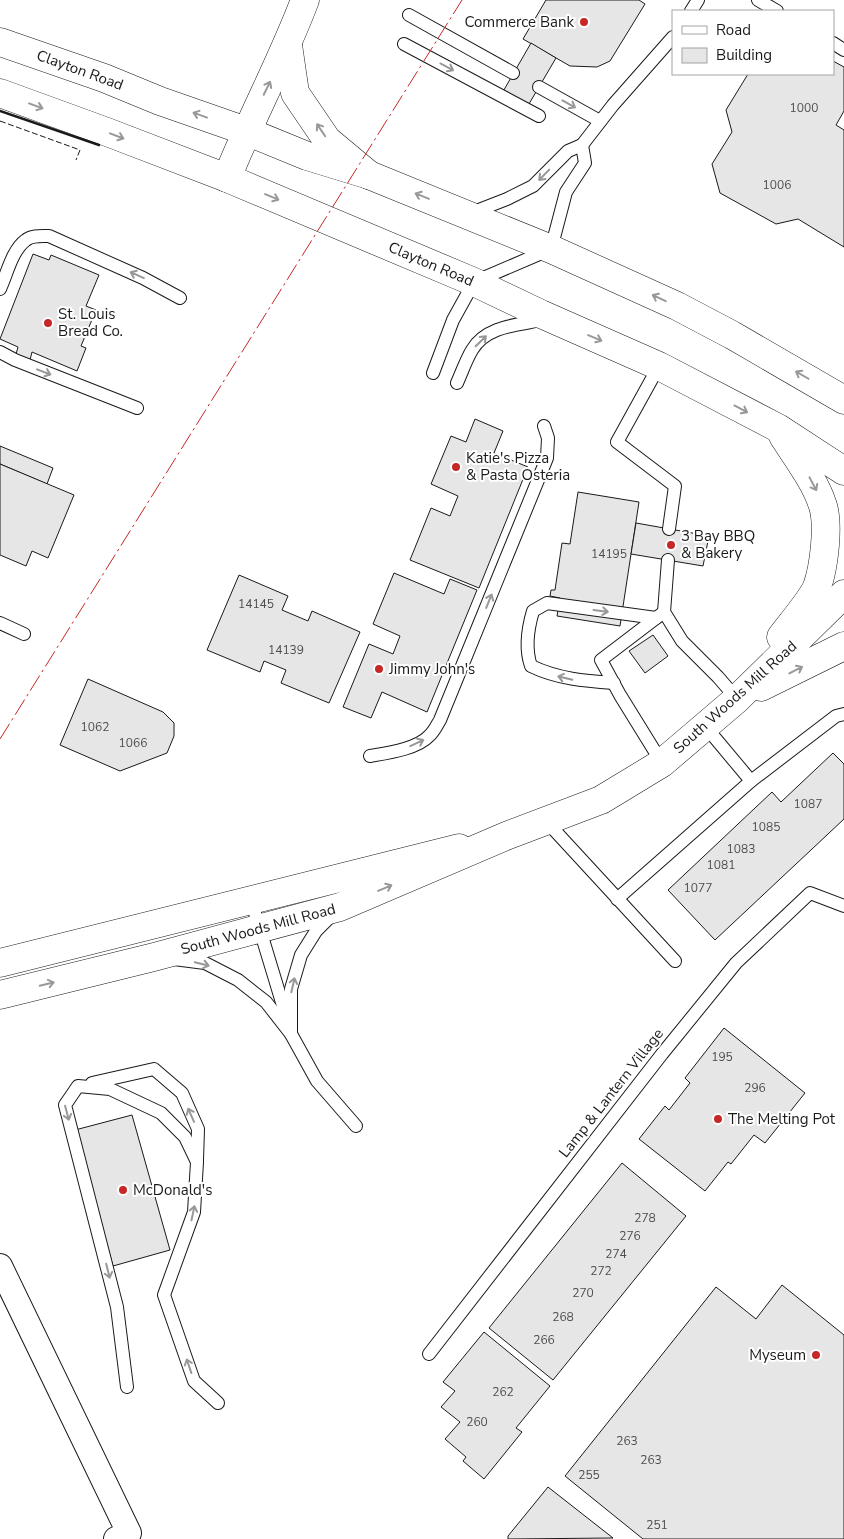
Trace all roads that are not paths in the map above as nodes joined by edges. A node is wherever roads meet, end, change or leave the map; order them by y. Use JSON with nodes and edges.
{"nodes":[{"id":1,"x":305,"y":0,"type":"edge"},
{"id":2,"x":758,"y":0,"type":"edge"},
{"id":3,"x":775,"y":10,"type":"edge"},
{"id":4,"x":409,"y":15,"type":"dead end"},
{"id":5,"x":672,"y":38,"type":"edge"},
{"id":6,"x":0,"y":42,"type":"edge"},
{"id":7,"x":404,"y":44,"type":"dead end"},
{"id":8,"x":288,"y":45,"type":"junction"},
{"id":9,"x":513,"y":73,"type":"dead end"},
{"id":10,"x":539,"y":87,"type":"dead end"},
{"id":11,"x":0,"y":93,"type":"edge"},
{"id":12,"x":539,"y":116,"type":"dead end"},
{"id":13,"x":600,"y":121,"type":"junction"},
{"id":14,"x":246,"y":131,"type":"junction"},
{"id":15,"x":582,"y":145,"type":"junction"},
{"id":16,"x":369,"y":175,"type":"junction"},
{"id":17,"x":227,"y":178,"type":"junction"},
{"id":18,"x":467,"y":214,"type":"junction"},
{"id":19,"x":551,"y":249,"type":"junction"},
{"id":20,"x":474,"y":282,"type":"junction"},
{"id":21,"x":0,"y":289,"type":"edge"},
{"id":22,"x":180,"y":298,"type":"dead end"},
{"id":23,"x":550,"y":318,"type":"junction"},
{"id":24,"x":0,"y":352,"type":"edge"},
{"id":25,"x":659,"y":366,"type":"junction"},
{"id":26,"x":433,"y":373,"type":"dead end"},
{"id":27,"x":457,"y":383,"type":"dead end"},
{"id":28,"x":844,"y":400,"type":"edge"},
{"id":29,"x":137,"y":408,"type":"dead end"},
{"id":30,"x":544,"y":426,"type":"dead end"},
{"id":31,"x":778,"y":428,"type":"junction"},
{"id":32,"x":844,"y":471,"type":"edge"},
{"id":33,"x":669,"y":529,"type":"dead end"},
{"id":34,"x":668,"y":560,"type":"dead end"},
{"id":35,"x":844,"y":594,"type":"edge"},
{"id":36,"x":660,"y":615,"type":"junction"},
{"id":37,"x":844,"y":615,"type":"edge"},
{"id":38,"x":0,"y":623,"type":"edge"},
{"id":39,"x":24,"y":634,"type":"dead end"},
{"id":40,"x":799,"y":638,"type":"junction"},
{"id":41,"x":844,"y":646,"type":"edge"},
{"id":42,"x":614,"y":683,"type":"junction"},
{"id":43,"x":737,"y":699,"type":"junction"},
{"id":44,"x":844,"y":714,"type":"edge"},
{"id":45,"x":705,"y":726,"type":"junction"},
{"id":46,"x":370,"y":756,"type":"dead end"},
{"id":47,"x":662,"y":762,"type":"junction"},
{"id":48,"x":751,"y":781,"type":"junction"},
{"id":49,"x":546,"y":821,"type":"junction"},
{"id":50,"x":506,"y":836,"type":"junction"},
{"id":51,"x":251,"y":900,"type":"junction"},
{"id":52,"x":617,"y":900,"type":"junction"},
{"id":53,"x":844,"y":906,"type":"edge"},
{"id":54,"x":340,"y":907,"type":"junction"},
{"id":55,"x":259,"y":929,"type":"junction"},
{"id":56,"x":154,"y":957,"type":"junction"},
{"id":57,"x":674,"y":961,"type":"dead end"},
{"id":58,"x":0,"y":964,"type":"edge"},
{"id":59,"x":0,"y":995,"type":"edge"},
{"id":60,"x":291,"y":1034,"type":"junction"},
{"id":61,"x":78,"y":1086,"type":"junction"},
{"id":62,"x":356,"y":1126,"type":"dead end"},
{"id":63,"x":197,"y":1162,"type":"junction"},
{"id":64,"x":0,"y":1266,"type":"edge"},
{"id":65,"x":429,"y":1354,"type":"dead end"},
{"id":66,"x":127,"y":1387,"type":"dead end"},
{"id":67,"x":218,"y":1404,"type":"dead end"},
{"id":68,"x":125,"y":1537,"type":"edge"}],
"edges":[{"from":1,"to":8,"type":"main road"},
{"from":2,"to":3,"type":"lane"},
{"from":4,"to":9,"type":"lane"},
{"from":5,"to":13,"type":"lane"},
{"from":14,"to":6,"type":"main road","name":"Clayton Road","one_way":true},
{"from":7,"to":12,"type":"lane","one_way":true},
{"from":14,"to":8,"type":"main road","one_way":true},
{"from":16,"to":8,"type":"main road","one_way":true},
{"from":10,"to":13,"type":"lane","one_way":true},
{"from":11,"to":17,"type":"main road","name":"Clayton Road","one_way":true},
{"from":13,"to":15,"type":"lane"},
{"from":14,"to":16,"type":"main road","name":"Clayton Road"},
{"from":14,"to":17,"type":"main road"},
{"from":15,"to":18,"type":"lane","one_way":true},
{"from":15,"to":19,"type":"lane"},
{"from":18,"to":16,"type":"main road","name":"Clayton Road","one_way":true},
{"from":17,"to":20,"type":"main road","name":"Clayton Road","one_way":true},
{"from":18,"to":19,"type":"main road","name":"Clayton Road"},
{"from":19,"to":20,"type":"lane"},
{"from":28,"to":19,"type":"main road","name":"Clayton Road","one_way":true},
{"from":20,"to":23,"type":"main road","name":"Clayton Road"},
{"from":20,"to":26,"type":"lane"},
{"from":22,"to":21,"type":"lane","one_way":true},
{"from":23,"to":25,"type":"main road","name":"Clayton Road","one_way":true},
{"from":27,"to":23,"type":"lane","one_way":true},
{"from":24,"to":29,"type":"lane","one_way":true},
{"from":25,"to":31,"type":"main road","name":"Clayton Road","one_way":true},
{"from":25,"to":33,"type":"lane"},
{"from":46,"to":30,"type":"lane","one_way":true},
{"from":31,"to":32,"type":"main road","name":"Clayton Road"},
{"from":31,"to":43,"type":"main road","one_way":true},
{"from":34,"to":36,"type":"lane"},
{"from":35,"to":40,"type":"main road","name":"South Woods Mill Road"},
{"from":36,"to":42,"type":"lane"},
{"from":42,"to":36,"type":"lane","one_way":true},
{"from":36,"to":43,"type":"lane"},
{"from":37,"to":40,"type":"main road"},
{"from":38,"to":39,"type":"lane"},
{"from":40,"to":43,"type":"main road","name":"South Woods Mill Road"},
{"from":43,"to":41,"type":"main road","one_way":true},
{"from":42,"to":47,"type":"lane"},
{"from":43,"to":45,"type":"main road","name":"South Woods Mill Road"},
{"from":44,"to":48,"type":"lane"},
{"from":45,"to":47,"type":"main road","name":"South Woods Mill Road"},
{"from":45,"to":48,"type":"lane"},
{"from":47,"to":49,"type":"main road","name":"South Woods Mill Road"},
{"from":48,"to":52,"type":"lane"},
{"from":49,"to":50,"type":"main road","name":"South Woods Mill Road"},
{"from":49,"to":52,"type":"lane"},
{"from":50,"to":51,"type":"main road","name":"South Woods Mill Road"},
{"from":54,"to":50,"type":"main road","name":"South Woods Mill Road","one_way":true},
{"from":51,"to":55,"type":"lane"},
{"from":51,"to":58,"type":"main road","name":"South Woods Mill Road"},
{"from":52,"to":57,"type":"lane"},
{"from":53,"to":65,"type":"lane","name":"Lamp & Lantern Village"},
{"from":54,"to":55,"type":"main road","name":"South Woods Mill Road"},
{"from":60,"to":54,"type":"lane","one_way":true},
{"from":55,"to":56,"type":"main road","name":"South Woods Mill Road"},
{"from":55,"to":60,"type":"lane"},
{"from":59,"to":56,"type":"main road","name":"South Woods Mill Road","one_way":true},
{"from":56,"to":60,"type":"lane","one_way":true},
{"from":60,"to":62,"type":"lane"},
{"from":61,"to":63,"type":"lane"},
{"from":63,"to":61,"type":"lane","one_way":true},
{"from":61,"to":66,"type":"lane","one_way":true},
{"from":67,"to":63,"type":"lane","one_way":true},
{"from":64,"to":68,"type":"street"}]}
